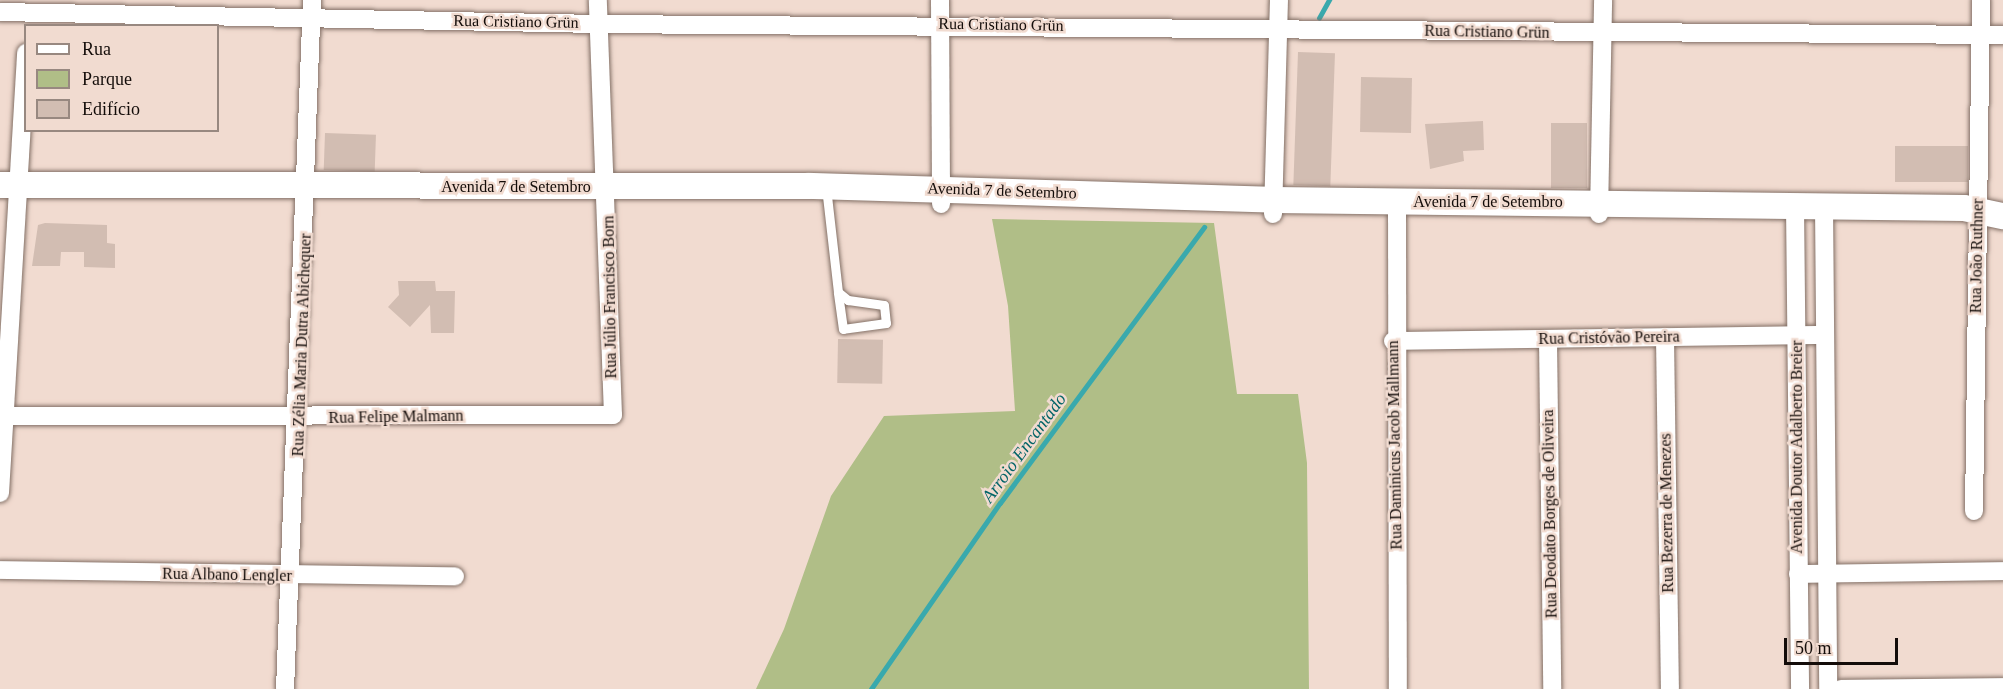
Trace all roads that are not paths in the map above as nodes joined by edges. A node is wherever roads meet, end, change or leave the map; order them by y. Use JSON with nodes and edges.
{"nodes":[{"id":1,"x":598,"y":0,"type":"edge"},
{"id":2,"x":940,"y":0,"type":"edge"},
{"id":3,"x":1279,"y":0,"type":"edge"},
{"id":4,"x":1603,"y":0,"type":"edge"},
{"id":5,"x":1981,"y":0,"type":"edge"},
{"id":6,"x":312,"y":9,"type":"edge"},
{"id":7,"x":0,"y":12,"type":"edge"},
{"id":8,"x":27,"y":13,"type":"edge"},
{"id":9,"x":598,"y":24,"type":"junction"},
{"id":10,"x":941,"y":24,"type":"junction"},
{"id":11,"x":1280,"y":29,"type":"junction"},
{"id":12,"x":1602,"y":34,"type":"junction"},
{"id":13,"x":1980,"y":35,"type":"junction"},
{"id":14,"x":2003,"y":35,"type":"edge"},
{"id":15,"x":24,"y":70,"type":"edge"},
{"id":16,"x":10,"y":193,"type":"edge"},
{"id":17,"x":827,"y":193,"type":"junction"},
{"id":18,"x":607,"y":194,"type":"junction"},
{"id":19,"x":308,"y":195,"type":"junction"},
{"id":20,"x":941,"y":196,"type":"junction"},
{"id":21,"x":1273,"y":207,"type":"junction"},
{"id":22,"x":1398,"y":208,"type":"junction"},
{"id":23,"x":1599,"y":209,"type":"junction"},
{"id":24,"x":1795,"y":212,"type":"junction"},
{"id":25,"x":1825,"y":213,"type":"junction"},
{"id":26,"x":1990,"y":217,"type":"edge"},
{"id":27,"x":838,"y":292,"type":"junction"},
{"id":28,"x":1796,"y":335,"type":"junction"},
{"id":29,"x":1824,"y":335,"type":"junction"},
{"id":30,"x":1665,"y":337,"type":"junction"},
{"id":31,"x":1548,"y":339,"type":"junction"},
{"id":32,"x":1393,"y":341,"type":"junction"},
{"id":33,"x":613,"y":415,"type":"joint"},
{"id":34,"x":4,"y":416,"type":"edge"},
{"id":35,"x":299,"y":418,"type":"junction"},
{"id":36,"x":0,"y":493,"type":"edge"},
{"id":37,"x":1974,"y":511,"type":"dead end"},
{"id":38,"x":0,"y":570,"type":"edge"},
{"id":39,"x":2003,"y":571,"type":"edge"},
{"id":40,"x":1798,"y":574,"type":"junction"},
{"id":41,"x":1825,"y":574,"type":"junction"},
{"id":42,"x":455,"y":576,"type":"dead end"},
{"id":43,"x":292,"y":577,"type":"junction"},
{"id":44,"x":2003,"y":687,"type":"edge"},
{"id":45,"x":285,"y":689,"type":"edge"},
{"id":46,"x":1398,"y":689,"type":"edge"},
{"id":47,"x":1552,"y":689,"type":"edge"},
{"id":48,"x":1670,"y":689,"type":"edge"},
{"id":49,"x":1796,"y":689,"type":"edge"},
{"id":50,"x":1800,"y":689,"type":"edge"},
{"id":51,"x":1812,"y":689,"type":"edge"},
{"id":52,"x":1828,"y":689,"type":"edge"},
{"id":53,"x":1841,"y":689,"type":"edge"}],
"edges":[{"from":1,"to":9,"type":"street","name":"Rua Júlio Francisco Born"},
{"from":2,"to":10,"type":"street"},
{"from":3,"to":11,"type":"street"},
{"from":4,"to":12,"type":"street"},
{"from":5,"to":13,"type":"street","name":"Rua João Ruthner"},
{"from":6,"to":8,"type":"street","name":"Rua Cristiano Grün"},
{"from":6,"to":9,"type":"street","name":"Rua Cristiano Grün"},
{"from":6,"to":19,"type":"street","name":"Rua Zélia Maria Dutra Abichequer"},
{"from":7,"to":8,"type":"street","name":"Rua Cristiano Grün"},
{"from":9,"to":10,"type":"street","name":"Rua Cristiano Grün"},
{"from":9,"to":18,"type":"street","name":"Rua Júlio Francisco Born"},
{"from":10,"to":11,"type":"street","name":"Rua Cristiano Grün"},
{"from":10,"to":20,"type":"street"},
{"from":11,"to":12,"type":"street","name":"Rua Cristiano Grün"},
{"from":11,"to":21,"type":"street"},
{"from":12,"to":13,"type":"street","name":"Rua Cristiano Grün"},
{"from":12,"to":23,"type":"street"},
{"from":13,"to":14,"type":"street","name":"Rua Cristiano Grün"},
{"from":13,"to":26,"type":"street","name":"Rua João Ruthner"},
{"from":15,"to":16,"type":"street"},
{"from":16,"to":19,"type":"main road","name":"Avenida 7 de Setembro"},
{"from":16,"to":34,"type":"street"},
{"from":17,"to":18,"type":"main road","name":"Avenida 7 de Setembro"},
{"from":17,"to":20,"type":"main road","name":"Avenida 7 de Setembro"},
{"from":17,"to":27,"type":"lane"},
{"from":18,"to":19,"type":"main road","name":"Avenida 7 de Setembro"},
{"from":18,"to":33,"type":"street","name":"Rua Júlio Francisco Born"},
{"from":19,"to":35,"type":"street","name":"Rua Zélia Maria Dutra Abichequer"},
{"from":20,"to":21,"type":"main road","name":"Avenida 7 de Setembro"},
{"from":21,"to":22,"type":"main road","name":"Avenida 7 de Setembro"},
{"from":22,"to":23,"type":"main road","name":"Avenida 7 de Setembro"},
{"from":22,"to":32,"type":"street","name":"Rua Daminicus Jacob Mallmann"},
{"from":23,"to":24,"type":"main road","name":"Avenida 7 de Setembro"},
{"from":24,"to":25,"type":"main road","name":"Avenida 7 de Setembro"},
{"from":24,"to":28,"type":"street","name":"Avenida Doutor Adalberto Breier"},
{"from":25,"to":26,"type":"main road","name":"Avenida 7 de Setembro"},
{"from":25,"to":29,"type":"street","name":"Avenida Doutor Adalberto Breier"},
{"from":26,"to":37,"type":"street","name":"Rua João Ruthner"},
{"from":27,"to":27,"type":"lane"},
{"from":28,"to":29,"type":"street","name":"Rua Cristóvão Pereira"},
{"from":28,"to":30,"type":"street","name":"Rua Cristóvão Pereira"},
{"from":28,"to":40,"type":"street","name":"Avenida Doutor Adalberto Breier"},
{"from":29,"to":41,"type":"street","name":"Avenida Doutor Adalberto Breier"},
{"from":30,"to":31,"type":"street","name":"Rua Cristóvão Pereira"},
{"from":30,"to":48,"type":"street","name":"Rua Bezerra de Menezes"},
{"from":31,"to":32,"type":"street","name":"Rua Cristóvão Pereira"},
{"from":31,"to":47,"type":"street","name":"Rua Deodato Borges de Oliveira"},
{"from":32,"to":46,"type":"street","name":"Rua Daminicus Jacob Mallmann"},
{"from":33,"to":35,"type":"street","name":"Rua Felipe Malmann"},
{"from":34,"to":35,"type":"street","name":"Rua Felipe Malmann"},
{"from":34,"to":36,"type":"street"},
{"from":35,"to":43,"type":"street","name":"Rua Zélia Maria Dutra Abichequer"},
{"from":38,"to":43,"type":"street","name":"Rua Albano Lengler"},
{"from":39,"to":41,"type":"street"},
{"from":40,"to":41,"type":"street"},
{"from":40,"to":50,"type":"street","name":"Avenida Doutor Adalberto Breier"},
{"from":41,"to":52,"type":"street","name":"Avenida Doutor Adalberto Breier"},
{"from":42,"to":43,"type":"street","name":"Rua Albano Lengler"},
{"from":43,"to":45,"type":"street","name":"Rua Zélia Maria Dutra Abichequer"},
{"from":44,"to":53,"type":"street"},
{"from":49,"to":50,"type":"street"},
{"from":50,"to":51,"type":"street"}]}
